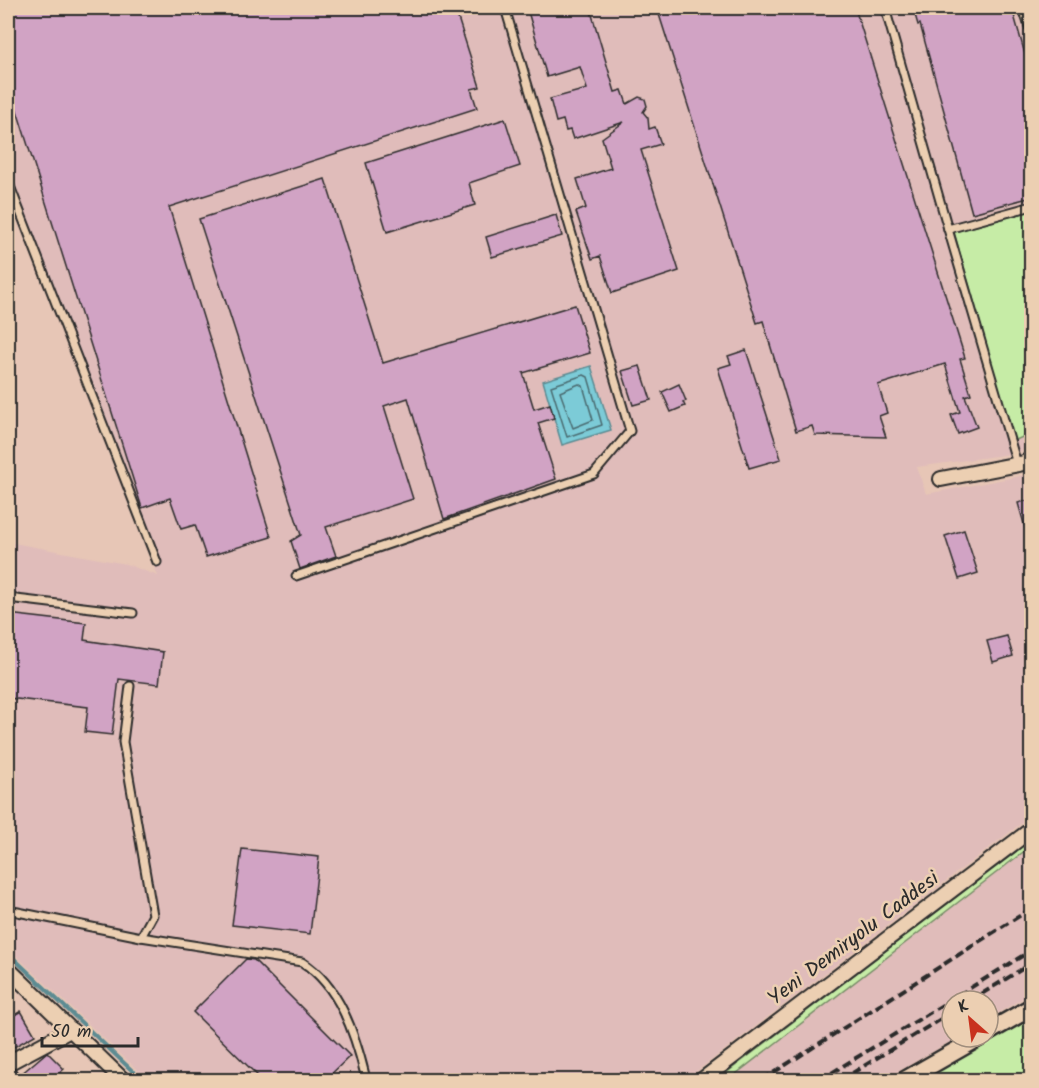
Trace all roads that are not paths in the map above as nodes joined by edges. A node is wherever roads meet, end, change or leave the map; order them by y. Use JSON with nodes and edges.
{"nodes":[{"id":1,"x":505,"y":8,"type":"edge"},
{"id":2,"x":885,"y":8,"type":"edge"},
{"id":3,"x":1023,"y":8,"type":"edge"},
{"id":4,"x":1032,"y":36,"type":"edge"},
{"id":5,"x":8,"y":181,"type":"edge"},
{"id":6,"x":1032,"y":206,"type":"edge"},
{"id":7,"x":948,"y":229,"type":"junction"},
{"id":8,"x":1032,"y":459,"type":"edge"},
{"id":9,"x":1017,"y":464,"type":"junction"},
{"id":10,"x":941,"y":479,"type":"dead end"},
{"id":11,"x":157,"y":562,"type":"dead end"},
{"id":12,"x":296,"y":576,"type":"dead end"},
{"id":13,"x":8,"y":598,"type":"edge"},
{"id":14,"x":133,"y":613,"type":"dead end"},
{"id":15,"x":130,"y":686,"type":"dead end"},
{"id":16,"x":1032,"y":829,"type":"edge"},
{"id":17,"x":8,"y":910,"type":"edge"},
{"id":18,"x":141,"y":937,"type":"junction"},
{"id":19,"x":8,"y":969,"type":"edge"},
{"id":20,"x":1032,"y":1007,"type":"edge"},
{"id":21,"x":1000,"y":1025,"type":"edge"},
{"id":22,"x":70,"y":1030,"type":"junction"},
{"id":23,"x":959,"y":1049,"type":"edge"},
{"id":24,"x":8,"y":1063,"type":"edge"},
{"id":25,"x":365,"y":1075,"type":"dead end"},
{"id":26,"x":123,"y":1080,"type":"edge"},
{"id":27,"x":702,"y":1080,"type":"edge"},
{"id":28,"x":904,"y":1080,"type":"edge"}],
"edges":[{"from":1,"to":12,"type":"lane"},
{"from":2,"to":7,"type":"lane"},
{"from":3,"to":4,"type":"lane"},
{"from":5,"to":11,"type":"lane"},
{"from":6,"to":7,"type":"lane"},
{"from":7,"to":9,"type":"lane"},
{"from":8,"to":9,"type":"street"},
{"from":9,"to":10,"type":"street"},
{"from":13,"to":14,"type":"lane"},
{"from":15,"to":18,"type":"lane"},
{"from":16,"to":27,"type":"street","name":"Yeni Demiryolu Caddesi"},
{"from":17,"to":18,"type":"lane"},
{"from":18,"to":25,"type":"lane"},
{"from":19,"to":22,"type":"street"},
{"from":20,"to":21,"type":"street"},
{"from":22,"to":24,"type":"street"},
{"from":22,"to":26,"type":"street"},
{"from":23,"to":28,"type":"street"}]}
